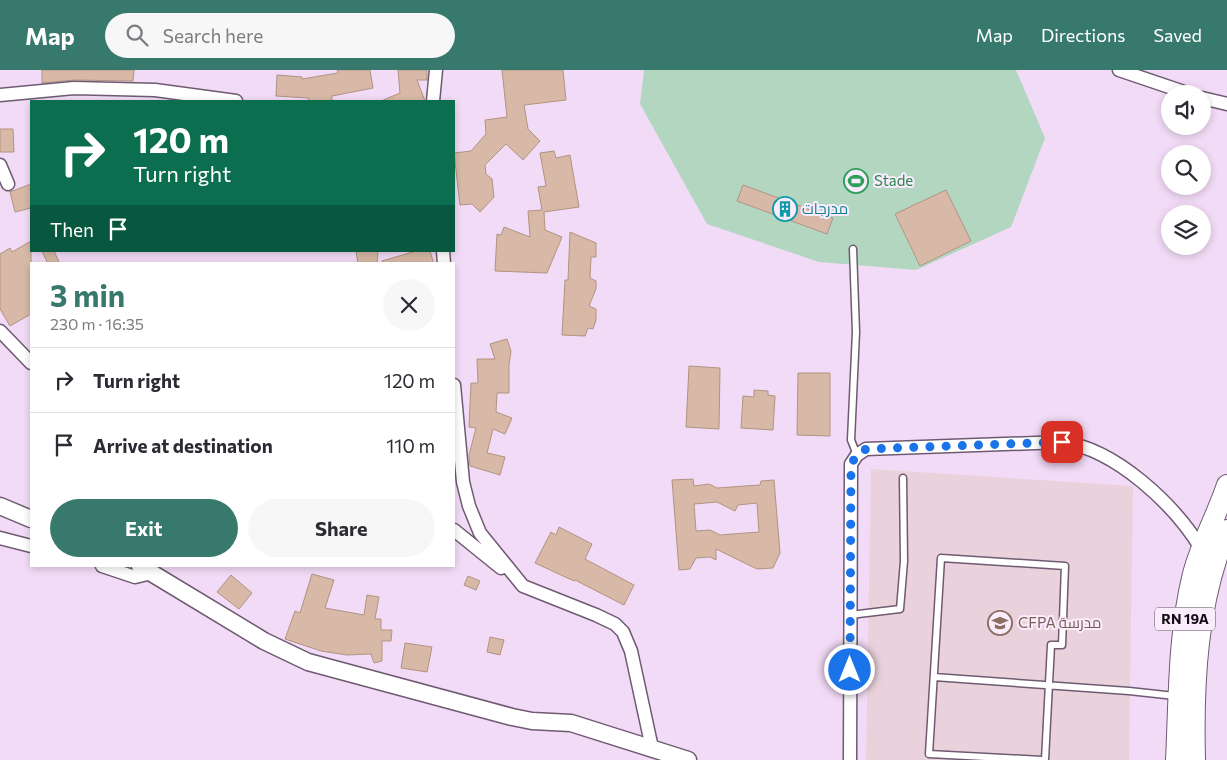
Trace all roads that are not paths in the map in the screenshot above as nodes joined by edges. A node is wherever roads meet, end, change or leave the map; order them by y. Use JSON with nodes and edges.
{"nodes":[{"id":1,"x":436,"y":70,"type":"edge"},
{"id":2,"x":1119,"y":70,"type":"edge"},
{"id":3,"x":1163,"y":85,"type":"edge"},
{"id":4,"x":0,"y":95,"type":"edge"},
{"id":5,"x":229,"y":100,"type":"edge"},
{"id":6,"x":433,"y":100,"type":"edge"},
{"id":7,"x":1211,"y":100,"type":"edge"},
{"id":8,"x":1227,"y":104,"type":"edge"},
{"id":9,"x":0,"y":165,"type":"edge"},
{"id":10,"x":8,"y":184,"type":"dead end"},
{"id":11,"x":853,"y":249,"type":"dead end"},
{"id":12,"x":0,"y":330,"type":"edge"},
{"id":13,"x":30,"y":362,"type":"edge"},
{"id":14,"x":455,"y":397,"type":"edge"},
{"id":15,"x":857,"y":455,"type":"junction"},
{"id":16,"x":902,"y":478,"type":"dead end"},
{"id":17,"x":1227,"y":485,"type":"edge"},
{"id":18,"x":0,"y":506,"type":"edge"},
{"id":19,"x":30,"y":519,"type":"edge"},
{"id":20,"x":1227,"y":530,"type":"edge"},
{"id":21,"x":455,"y":531,"type":"edge"},
{"id":22,"x":0,"y":538,"type":"edge"},
{"id":23,"x":30,"y":546,"type":"edge"},
{"id":24,"x":1202,"y":550,"type":"junction"},
{"id":25,"x":105,"y":567,"type":"edge"},
{"id":26,"x":146,"y":570,"type":"edge"},
{"id":27,"x":523,"y":586,"type":"junction"},
{"id":28,"x":850,"y":616,"type":"junction"},
{"id":29,"x":934,"y":677,"type":"junction"},
{"id":30,"x":1050,"y":685,"type":"junction"},
{"id":31,"x":1179,"y":697,"type":"junction"},
{"id":32,"x":652,"y":748,"type":"junction"},
{"id":33,"x":688,"y":760,"type":"edge"},
{"id":34,"x":850,"y":760,"type":"edge"},
{"id":35,"x":1042,"y":760,"type":"edge"},
{"id":36,"x":1045,"y":760,"type":"edge"},
{"id":37,"x":1176,"y":760,"type":"edge"},
{"id":38,"x":1195,"y":760,"type":"edge"}],
"edges":[{"from":1,"to":6,"type":"street"},
{"from":2,"to":3,"type":"street"},
{"from":4,"to":5,"type":"street"},
{"from":7,"to":8,"type":"street"},
{"from":9,"to":10,"type":"street"},
{"from":11,"to":15,"type":"lane"},
{"from":12,"to":13,"type":"street"},
{"from":14,"to":27,"type":"street"},
{"from":15,"to":24,"type":"street"},
{"from":15,"to":28,"type":"street"},
{"from":16,"to":28,"type":"lane"},
{"from":17,"to":24,"type":"main road","number":"RN 19A"},
{"from":18,"to":19,"type":"street"},
{"from":20,"to":38,"type":"main road","number":"RN 19A"},
{"from":21,"to":27,"type":"street"},
{"from":22,"to":23,"type":"street"},
{"from":24,"to":31,"type":"main road","number":"RN 19A"},
{"from":25,"to":26,"type":"street"},
{"from":26,"to":32,"type":"street"},
{"from":27,"to":32,"type":"street"},
{"from":28,"to":34,"type":"street"},
{"from":29,"to":30,"type":"lane"},
{"from":29,"to":30,"type":"lane"},
{"from":29,"to":35,"type":"lane"},
{"from":30,"to":31,"type":"lane"},
{"from":30,"to":36,"type":"lane"},
{"from":31,"to":37,"type":"main road","number":"RN 19A"},
{"from":32,"to":33,"type":"street"}]}
